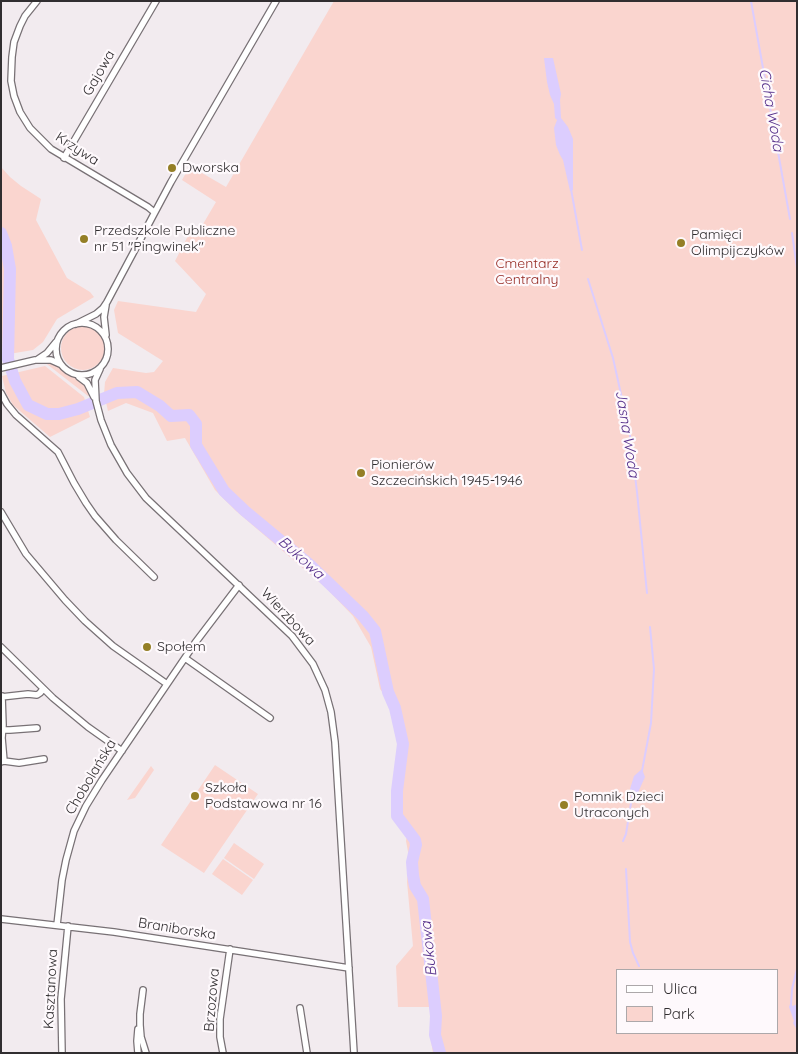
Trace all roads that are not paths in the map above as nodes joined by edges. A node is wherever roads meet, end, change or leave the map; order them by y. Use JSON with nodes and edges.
{"nodes":[{"id":1,"x":37,"y":1,"type":"edge"},
{"id":2,"x":156,"y":1,"type":"edge"},
{"id":3,"x":276,"y":1,"type":"edge"},
{"id":4,"x":64,"y":158,"type":"junction"},
{"id":5,"x":154,"y":212,"type":"junction"},
{"id":6,"x":107,"y":302,"type":"junction"},
{"id":7,"x":76,"y":324,"type":"junction"},
{"id":8,"x":57,"y":341,"type":"junction"},
{"id":9,"x":108,"y":342,"type":"junction"},
{"id":10,"x":36,"y":360,"type":"junction"},
{"id":11,"x":62,"y":366,"type":"junction"},
{"id":12,"x":1,"y":368,"type":"edge"},
{"id":13,"x":100,"y":369,"type":"junction"},
{"id":14,"x":75,"y":375,"type":"junction"},
{"id":15,"x":1,"y":393,"type":"edge"},
{"id":16,"x":96,"y":401,"type":"junction"},
{"id":17,"x":1,"y":512,"type":"edge"},
{"id":18,"x":154,"y":577,"type":"dead end"},
{"id":19,"x":239,"y":585,"type":"junction"},
{"id":20,"x":1,"y":647,"type":"edge"},
{"id":21,"x":185,"y":658,"type":"junction"},
{"id":22,"x":167,"y":684,"type":"junction"},
{"id":23,"x":43,"y":689,"type":"junction"},
{"id":24,"x":2,"y":696,"type":"edge"},
{"id":25,"x":270,"y":718,"type":"dead end"},
{"id":26,"x":37,"y":728,"type":"dead end"},
{"id":27,"x":2,"y":730,"type":"edge"},
{"id":28,"x":122,"y":750,"type":"junction"},
{"id":29,"x":44,"y":759,"type":"dead end"},
{"id":30,"x":3,"y":761,"type":"edge"},
{"id":31,"x":2,"y":921,"type":"edge"},
{"id":32,"x":57,"y":925,"type":"junction"},
{"id":33,"x":68,"y":926,"type":"junction"},
{"id":34,"x":230,"y":949,"type":"junction"},
{"id":35,"x":348,"y":968,"type":"junction"},
{"id":36,"x":143,"y":990,"type":"dead end"},
{"id":37,"x":300,"y":1008,"type":"dead end"},
{"id":38,"x":140,"y":1014,"type":"junction"},
{"id":39,"x":62,"y":1053,"type":"edge"},
{"id":40,"x":138,"y":1053,"type":"edge"},
{"id":41,"x":146,"y":1053,"type":"edge"},
{"id":42,"x":223,"y":1053,"type":"edge"},
{"id":43,"x":307,"y":1053,"type":"edge"},
{"id":44,"x":354,"y":1053,"type":"edge"}],
"edges":[{"from":1,"to":4,"type":"street","name":"Krzywa"},
{"from":2,"to":4,"type":"street","name":"Gajowa"},
{"from":3,"to":5,"type":"street"},
{"from":4,"to":5,"type":"street","name":"Krzywa"},
{"from":5,"to":6,"type":"street"},
{"from":6,"to":7,"type":"street"},
{"from":6,"to":9,"type":"street"},
{"from":7,"to":8,"type":"street"},
{"from":7,"to":9,"type":"street"},
{"from":8,"to":10,"type":"street"},
{"from":8,"to":11,"type":"street"},
{"from":9,"to":13,"type":"street"},
{"from":10,"to":11,"type":"street"},
{"from":10,"to":12,"type":"street"},
{"from":11,"to":14,"type":"street"},
{"from":13,"to":14,"type":"street"},
{"from":13,"to":16,"type":"street","name":"Wierzbowa"},
{"from":14,"to":16,"type":"street","name":"Wierzbowa"},
{"from":15,"to":18,"type":"street"},
{"from":16,"to":19,"type":"street","name":"Wierzbowa"},
{"from":17,"to":22,"type":"street"},
{"from":19,"to":21,"type":"street","name":"Chobolańska"},
{"from":19,"to":35,"type":"street","name":"Wierzbowa"},
{"from":20,"to":23,"type":"street"},
{"from":21,"to":22,"type":"street","name":"Chobolańska"},
{"from":21,"to":25,"type":"street"},
{"from":22,"to":28,"type":"street","name":"Chobolańska"},
{"from":23,"to":24,"type":"street"},
{"from":23,"to":28,"type":"street"},
{"from":24,"to":27,"type":"street"},
{"from":26,"to":27,"type":"street"},
{"from":27,"to":30,"type":"street"},
{"from":28,"to":32,"type":"street","name":"Chobolańska"},
{"from":29,"to":30,"type":"street"},
{"from":31,"to":32,"type":"street","name":"Braniborska"},
{"from":32,"to":33,"type":"street","name":"Braniborska"},
{"from":33,"to":34,"type":"street","name":"Braniborska"},
{"from":33,"to":39,"type":"street","name":"Kasztanowa"},
{"from":34,"to":35,"type":"street","name":"Braniborska"},
{"from":34,"to":42,"type":"street","name":"Brzozowa"},
{"from":35,"to":44,"type":"street","name":"Wierzbowa"},
{"from":36,"to":38,"type":"street"},
{"from":37,"to":43,"type":"street"},
{"from":38,"to":40,"type":"street"},
{"from":38,"to":41,"type":"street"}]}
